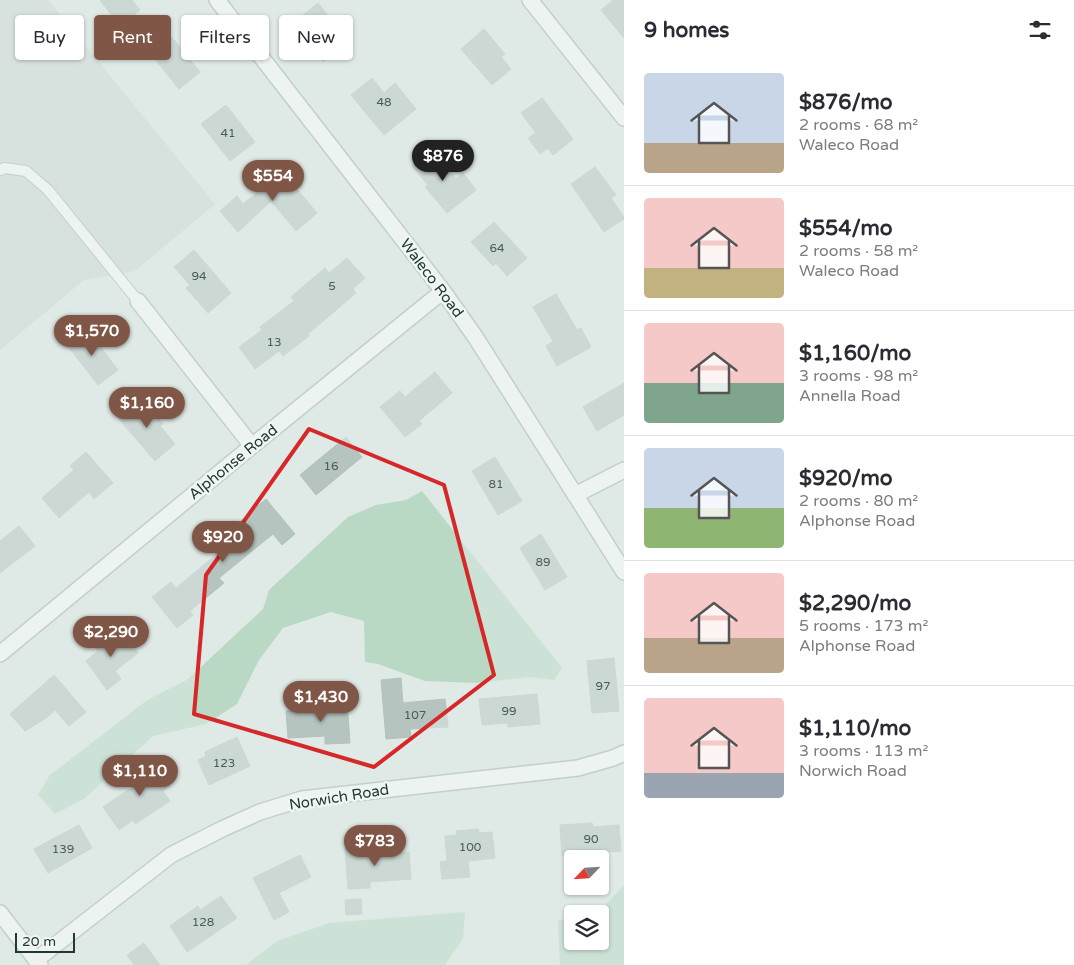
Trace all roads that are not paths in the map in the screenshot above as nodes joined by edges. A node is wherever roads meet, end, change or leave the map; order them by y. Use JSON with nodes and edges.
{"nodes":[{"id":1,"x":217,"y":0,"type":"edge"},
{"id":2,"x":530,"y":0,"type":"edge"},
{"id":3,"x":624,"y":118,"type":"edge"},
{"id":4,"x":0,"y":170,"type":"edge"},
{"id":5,"x":443,"y":291,"type":"junction"},
{"id":6,"x":138,"y":301,"type":"joint"},
{"id":7,"x":252,"y":446,"type":"junction"},
{"id":8,"x":624,"y":470,"type":"edge"},
{"id":9,"x":575,"y":495,"type":"junction"},
{"id":10,"x":624,"y":572,"type":"edge"},
{"id":11,"x":0,"y":654,"type":"edge"},
{"id":12,"x":624,"y":753,"type":"edge"},
{"id":13,"x":0,"y":913,"type":"edge"},
{"id":14,"x":38,"y":962,"type":"edge"}],
"edges":[{"from":1,"to":5,"type":"street","name":"Waleco Road"},
{"from":2,"to":3,"type":"street"},
{"from":4,"to":6,"type":"lane"},
{"from":5,"to":7,"type":"street","name":"Alphonse Road"},
{"from":5,"to":9,"type":"street","name":"Waleco Road"},
{"from":6,"to":7,"type":"street"},
{"from":7,"to":11,"type":"street","name":"Alphonse Road"},
{"from":8,"to":9,"type":"street"},
{"from":9,"to":10,"type":"street","name":"Waleco Road"},
{"from":12,"to":14,"type":"street","name":"Norwich Road"},
{"from":13,"to":14,"type":"street"}]}
